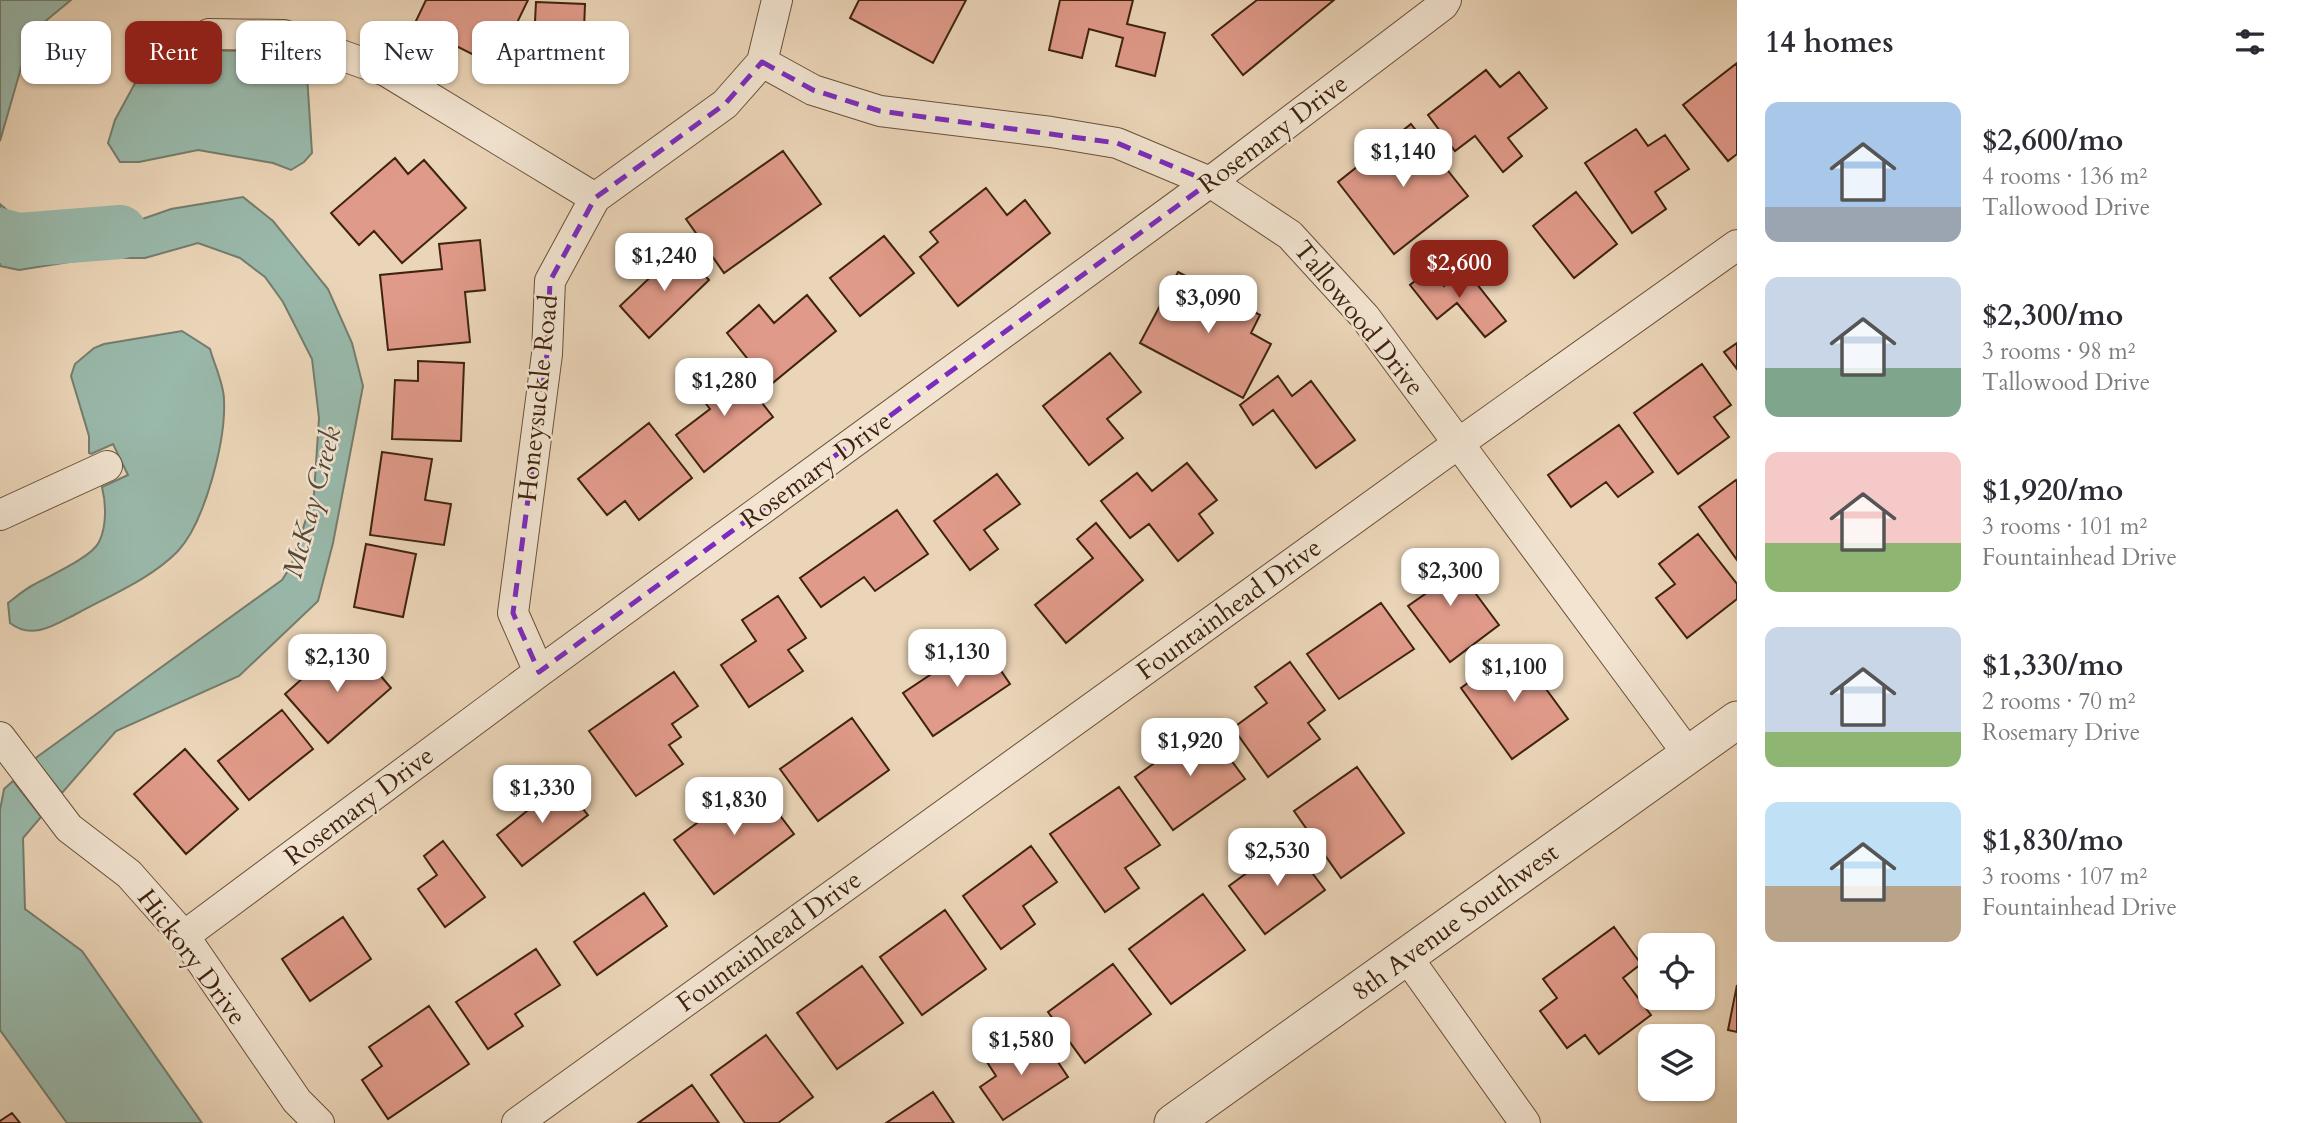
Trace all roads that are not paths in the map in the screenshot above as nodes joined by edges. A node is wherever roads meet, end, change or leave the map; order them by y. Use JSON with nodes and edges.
{"nodes":[{"id":1,"x":777,"y":0,"type":"edge"},
{"id":2,"x":1446,"y":0,"type":"edge"},
{"id":3,"x":222,"y":34,"type":"edge"},
{"id":4,"x":762,"y":62,"type":"junction"},
{"id":5,"x":1210,"y":182,"type":"junction"},
{"id":6,"x":595,"y":198,"type":"junction"},
{"id":7,"x":1737,"y":245,"type":"edge"},
{"id":8,"x":1458,"y":443,"type":"junction"},
{"id":9,"x":107,"y":466,"type":"dead end"},
{"id":10,"x":0,"y":515,"type":"edge"},
{"id":11,"x":539,"y":672,"type":"junction"},
{"id":12,"x":1737,"y":720,"type":"edge"},
{"id":13,"x":0,"y":737,"type":"edge"},
{"id":14,"x":1689,"y":754,"type":"junction"},
{"id":15,"x":184,"y":936,"type":"junction"},
{"id":16,"x":1407,"y":957,"type":"junction"},
{"id":17,"x":319,"y":1123,"type":"edge"},
{"id":18,"x":517,"y":1123,"type":"edge"},
{"id":19,"x":1173,"y":1123,"type":"edge"},
{"id":20,"x":1525,"y":1123,"type":"edge"}],
"edges":[{"from":1,"to":4,"type":"street","name":"Honeysuckle Road"},
{"from":2,"to":5,"type":"street","name":"Rosemary Drive"},
{"from":3,"to":6,"type":"street"},
{"from":4,"to":5,"type":"street","name":"Tallowood Drive"},
{"from":4,"to":6,"type":"street","name":"Honeysuckle Road"},
{"from":5,"to":8,"type":"street","name":"Tallowood Drive"},
{"from":5,"to":11,"type":"street","name":"Rosemary Drive"},
{"from":6,"to":11,"type":"street","name":"Honeysuckle Road"},
{"from":7,"to":8,"type":"street","name":"Fountainhead Drive"},
{"from":8,"to":14,"type":"street","name":"Tallowood Drive"},
{"from":8,"to":18,"type":"street","name":"Fountainhead Drive"},
{"from":9,"to":10,"type":"street"},
{"from":11,"to":15,"type":"street","name":"Rosemary Drive"},
{"from":12,"to":14,"type":"street","name":"8th Avenue Southwest"},
{"from":13,"to":15,"type":"street","name":"Hickory Drive"},
{"from":14,"to":16,"type":"street","name":"8th Avenue Southwest"},
{"from":15,"to":17,"type":"street","name":"Hickory Drive"},
{"from":16,"to":19,"type":"street","name":"8th Avenue Southwest"},
{"from":16,"to":20,"type":"street"}]}
